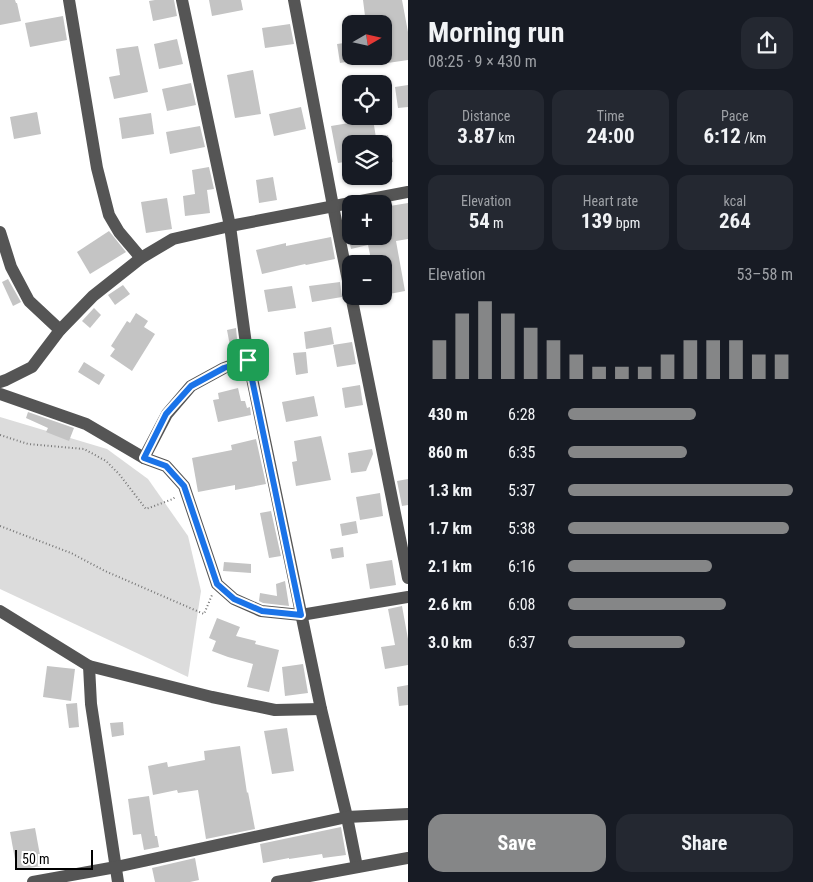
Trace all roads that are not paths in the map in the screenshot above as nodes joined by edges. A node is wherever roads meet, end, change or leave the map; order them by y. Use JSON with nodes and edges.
{"nodes":[{"id":1,"x":69,"y":0,"type":"edge"},
{"id":2,"x":182,"y":0,"type":"edge"},
{"id":3,"x":294,"y":0,"type":"edge"},
{"id":4,"x":408,"y":192,"type":"edge"},
{"id":5,"x":333,"y":206,"type":"junction"},
{"id":6,"x":230,"y":226,"type":"junction"},
{"id":7,"x":0,"y":232,"type":"edge"},
{"id":8,"x":141,"y":258,"type":"junction"},
{"id":9,"x":60,"y":330,"type":"junction"},
{"id":10,"x":248,"y":360,"type":"junction"},
{"id":11,"x":0,"y":382,"type":"edge"},
{"id":12,"x":0,"y":394,"type":"edge"},
{"id":13,"x":144,"y":458,"type":"junction"},
{"id":14,"x":408,"y":578,"type":"edge"},
{"id":15,"x":408,"y":597,"type":"edge"},
{"id":16,"x":0,"y":611,"type":"edge"},
{"id":17,"x":301,"y":615,"type":"junction"},
{"id":18,"x":89,"y":666,"type":"junction"},
{"id":19,"x":321,"y":709,"type":"junction"},
{"id":20,"x":408,"y":814,"type":"edge"},
{"id":21,"x":347,"y":817,"type":"junction"},
{"id":22,"x":408,"y":858,"type":"edge"},
{"id":23,"x":116,"y":867,"type":"junction"},
{"id":24,"x":357,"y":867,"type":"junction"},
{"id":25,"x":33,"y":882,"type":"edge"},
{"id":26,"x":118,"y":882,"type":"edge"},
{"id":27,"x":277,"y":882,"type":"edge"}],
"edges":[{"from":1,"to":8,"type":"street"},
{"from":2,"to":6,"type":"street"},
{"from":3,"to":5,"type":"street"},
{"from":4,"to":5,"type":"street"},
{"from":5,"to":6,"type":"street"},
{"from":5,"to":14,"type":"street"},
{"from":6,"to":8,"type":"street"},
{"from":6,"to":10,"type":"street"},
{"from":7,"to":9,"type":"street"},
{"from":8,"to":9,"type":"street"},
{"from":9,"to":11,"type":"street"},
{"from":10,"to":13,"type":"street"},
{"from":10,"to":17,"type":"street"},
{"from":12,"to":13,"type":"street"},
{"from":13,"to":17,"type":"street"},
{"from":15,"to":17,"type":"street"},
{"from":16,"to":18,"type":"street"},
{"from":17,"to":19,"type":"street"},
{"from":18,"to":19,"type":"street"},
{"from":18,"to":23,"type":"street"},
{"from":19,"to":21,"type":"street"},
{"from":20,"to":21,"type":"street"},
{"from":21,"to":23,"type":"street"},
{"from":21,"to":24,"type":"street"},
{"from":22,"to":24,"type":"street"},
{"from":23,"to":25,"type":"street"},
{"from":23,"to":26,"type":"street"},
{"from":24,"to":27,"type":"street"}]}
